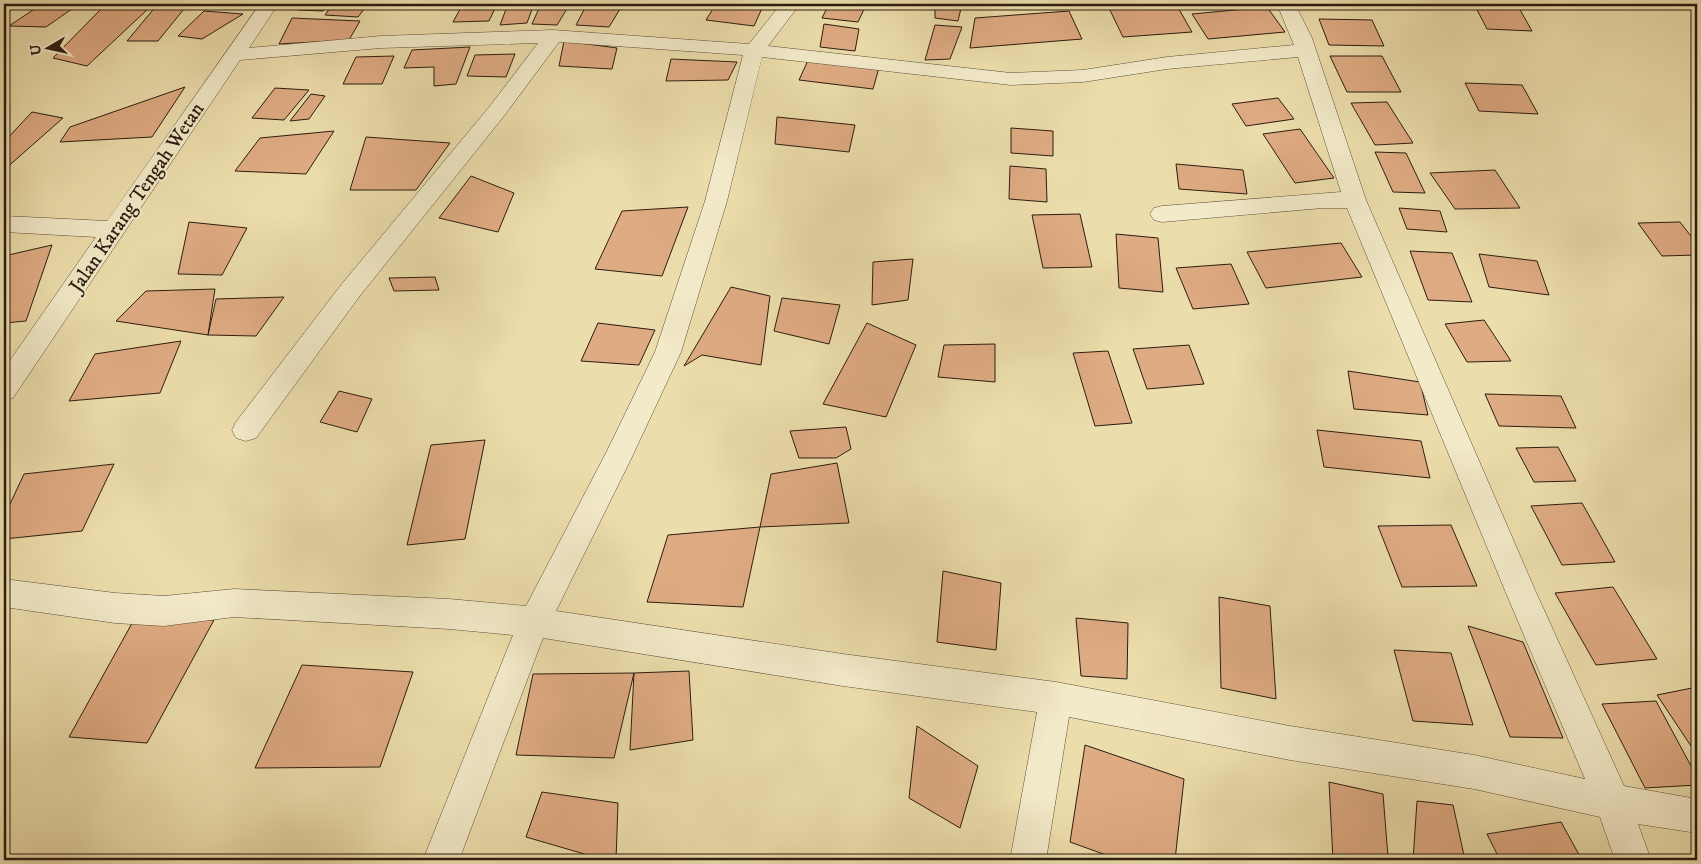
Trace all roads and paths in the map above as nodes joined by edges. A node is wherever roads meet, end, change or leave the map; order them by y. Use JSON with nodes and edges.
{"nodes":[{"id":1,"x":269,"y":4,"type":"edge"},
{"id":2,"x":791,"y":4,"type":"edge"},
{"id":3,"x":1286,"y":4,"type":"edge"},
{"id":4,"x":553,"y":36,"type":"junction"},
{"id":5,"x":754,"y":50,"type":"junction"},
{"id":6,"x":1306,"y":50,"type":"junction"},
{"id":7,"x":234,"y":55,"type":"junction"},
{"id":8,"x":1355,"y":200,"type":"junction"},
{"id":9,"x":1162,"y":214,"type":"dead end"},
{"id":10,"x":4,"y":224,"type":"edge"},
{"id":11,"x":113,"y":230,"type":"junction"},
{"id":12,"x":8,"y":378,"type":"edge"},
{"id":13,"x":246,"y":430,"type":"dead end"},
{"id":14,"x":4,"y":594,"type":"edge"},
{"id":15,"x":534,"y":622,"type":"junction"},
{"id":16,"x":1056,"y":698,"type":"junction"},
{"id":17,"x":1613,"y":802,"type":"junction"},
{"id":18,"x":1697,"y":816,"type":"edge"},
{"id":19,"x":441,"y":860,"type":"edge"},
{"id":20,"x":1028,"y":860,"type":"edge"},
{"id":21,"x":1632,"y":860,"type":"edge"}],
"edges":[{"from":1,"to":7,"type":"street","name":"Jalan Karang Tengah Wetan"},
{"from":2,"to":5,"type":"street"},
{"from":3,"to":6,"type":"street"},
{"from":4,"to":5,"type":"street"},
{"from":4,"to":7,"type":"street"},
{"from":4,"to":13,"type":"street"},
{"from":5,"to":6,"type":"street"},
{"from":5,"to":15,"type":"street"},
{"from":6,"to":8,"type":"street"},
{"from":7,"to":11,"type":"street","name":"Jalan Karang Tengah Wetan"},
{"from":8,"to":9,"type":"street"},
{"from":8,"to":17,"type":"street"},
{"from":10,"to":11,"type":"street"},
{"from":11,"to":12,"type":"street","name":"Jalan Karang Tengah Wetan"},
{"from":14,"to":15,"type":"street"},
{"from":15,"to":16,"type":"street"},
{"from":15,"to":19,"type":"street"},
{"from":16,"to":17,"type":"street"},
{"from":16,"to":20,"type":"street"},
{"from":17,"to":18,"type":"street"},
{"from":17,"to":21,"type":"street"}]}
